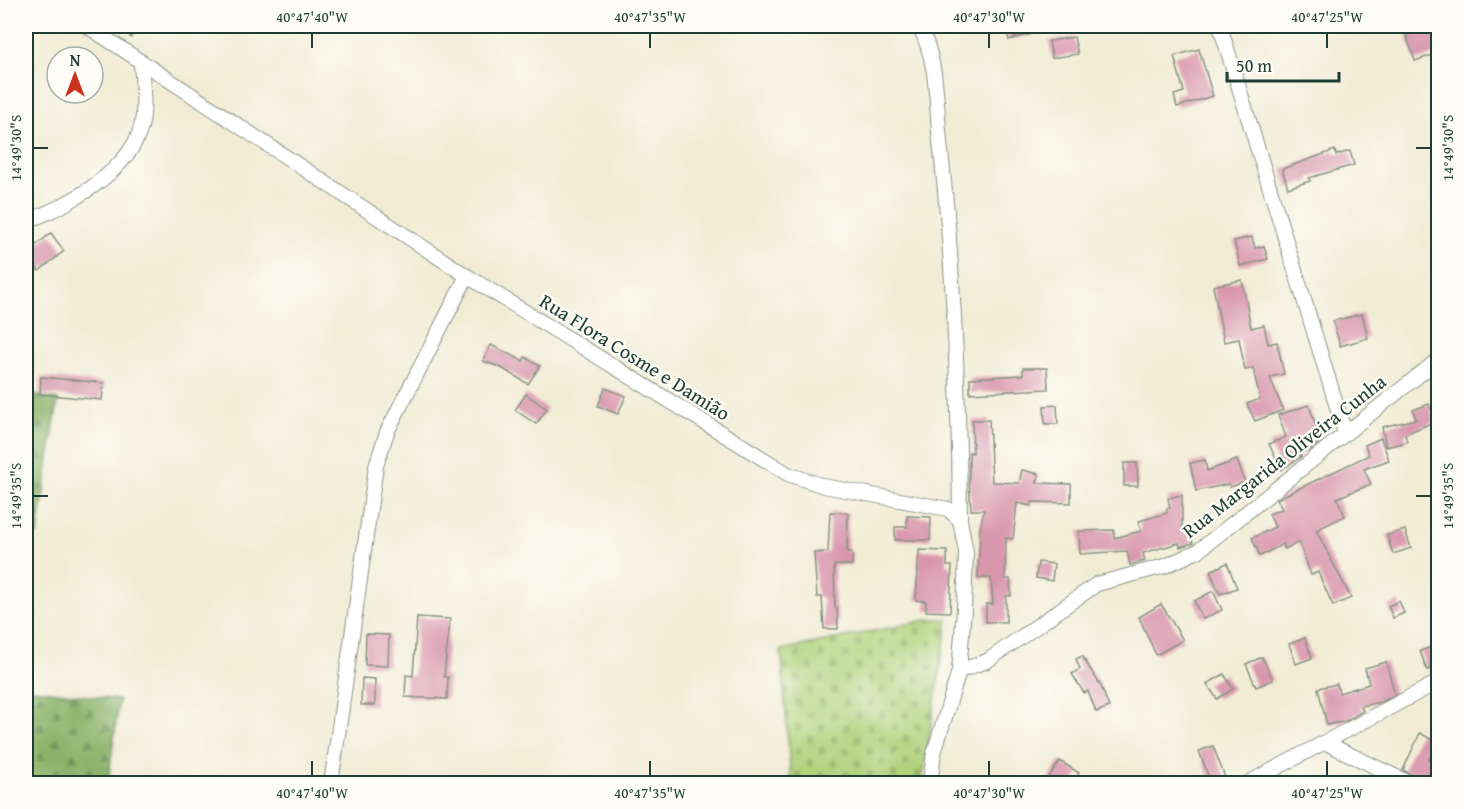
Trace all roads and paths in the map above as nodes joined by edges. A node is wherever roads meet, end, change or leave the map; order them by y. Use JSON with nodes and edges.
{"nodes":[{"id":1,"x":87,"y":26,"type":"edge"},
{"id":2,"x":919,"y":26,"type":"edge"},
{"id":3,"x":1220,"y":26,"type":"edge"},
{"id":4,"x":141,"y":62,"type":"junction"},
{"id":5,"x":26,"y":221,"type":"edge"},
{"id":6,"x":467,"y":276,"type":"junction"},
{"id":7,"x":1438,"y":360,"type":"edge"},
{"id":8,"x":1345,"y":433,"type":"junction"},
{"id":9,"x":960,"y":520,"type":"junction"},
{"id":10,"x":959,"y":671,"type":"junction"},
{"id":11,"x":1438,"y":682,"type":"edge"},
{"id":12,"x":1326,"y":743,"type":"junction"},
{"id":13,"x":332,"y":783,"type":"edge"},
{"id":14,"x":930,"y":783,"type":"edge"},
{"id":15,"x":1246,"y":783,"type":"edge"},
{"id":16,"x":1412,"y":783,"type":"edge"}],
"edges":[{"from":1,"to":4,"type":"street","name":"Rua Flora Cosme e Damião"},
{"from":2,"to":9,"type":"street"},
{"from":3,"to":8,"type":"street"},
{"from":4,"to":5,"type":"street"},
{"from":4,"to":6,"type":"street","name":"Rua Flora Cosme e Damião"},
{"from":6,"to":9,"type":"street","name":"Rua Flora Cosme e Damião"},
{"from":6,"to":13,"type":"street"},
{"from":7,"to":8,"type":"street","name":"Rua Margarida Oliveira Cunha"},
{"from":8,"to":10,"type":"street","name":"Rua Margarida Oliveira Cunha"},
{"from":9,"to":10,"type":"street"},
{"from":10,"to":14,"type":"street"},
{"from":11,"to":12,"type":"street"},
{"from":12,"to":15,"type":"street"},
{"from":12,"to":16,"type":"street"}]}
